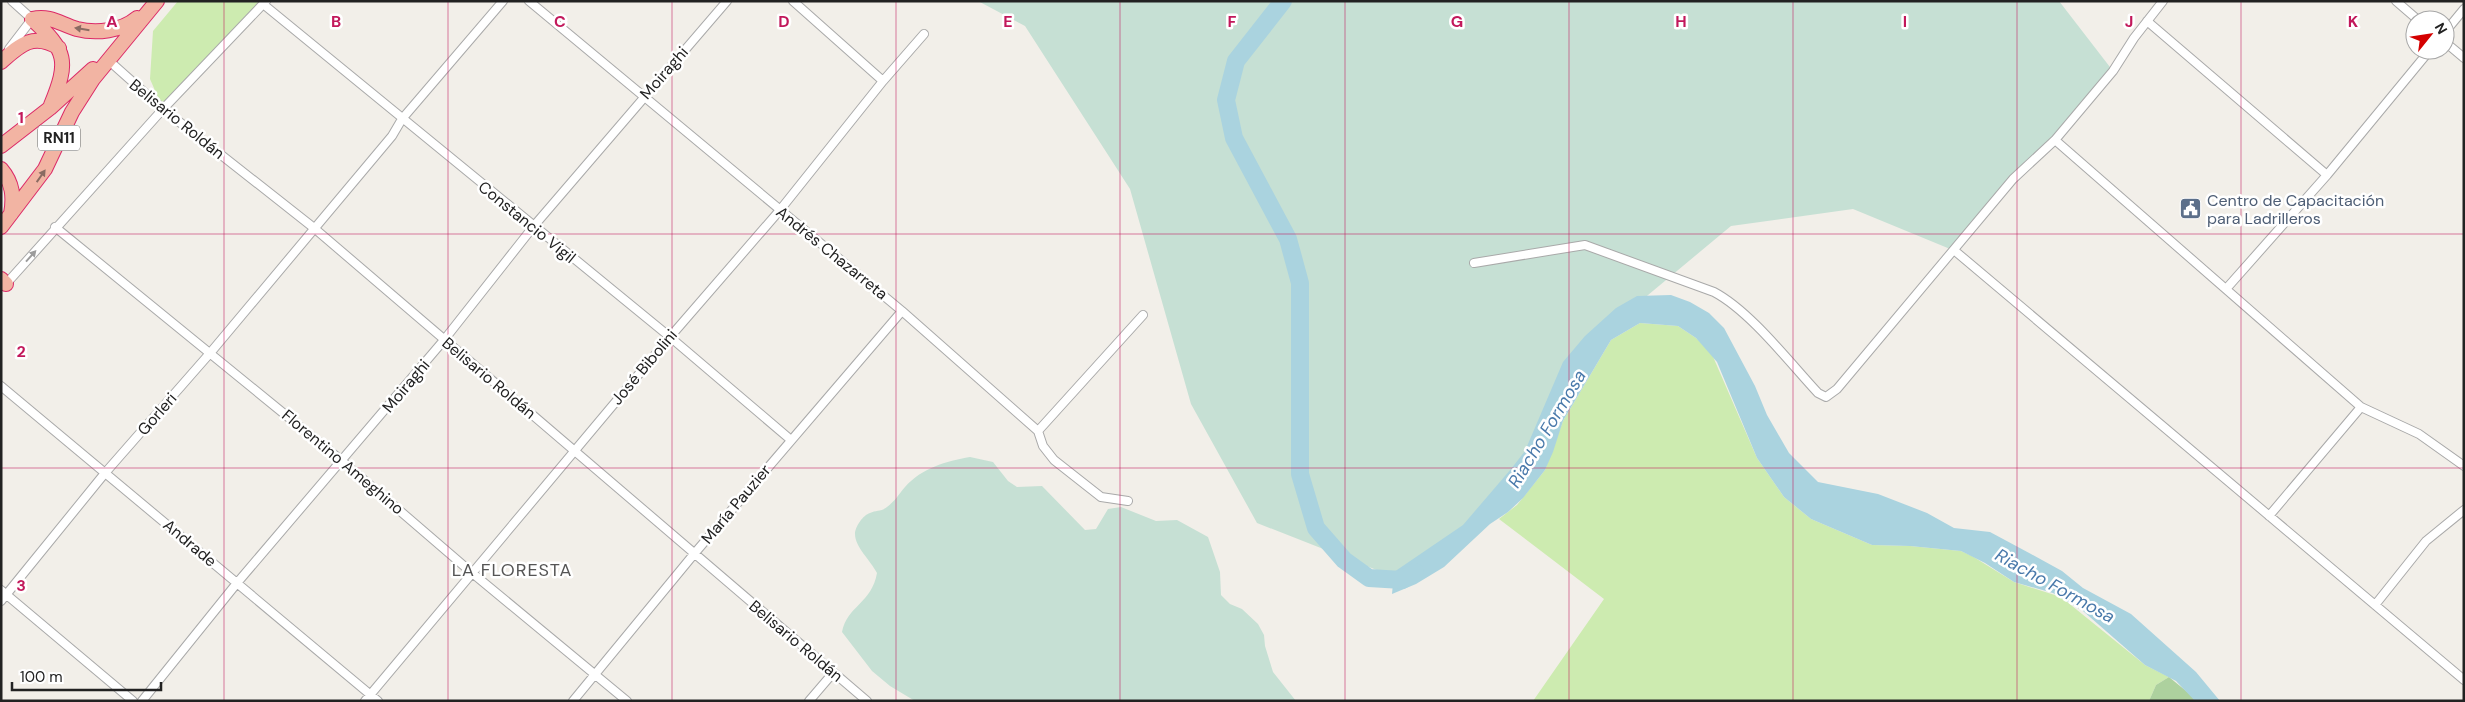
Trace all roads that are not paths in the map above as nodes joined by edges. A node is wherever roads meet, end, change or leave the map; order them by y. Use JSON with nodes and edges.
{"nodes":[{"id":1,"x":12,"y":1,"type":"edge"},
{"id":2,"x":157,"y":1,"type":"edge"},
{"id":3,"x":503,"y":1,"type":"edge"},
{"id":4,"x":529,"y":1,"type":"edge"},
{"id":5,"x":727,"y":1,"type":"edge"},
{"id":6,"x":793,"y":1,"type":"edge"},
{"id":7,"x":2163,"y":1,"type":"edge"},
{"id":8,"x":2396,"y":1,"type":"edge"},
{"id":9,"x":264,"y":3,"type":"edge"},
{"id":10,"x":2464,"y":9,"type":"edge"},
{"id":11,"x":2406,"y":10,"type":"edge"},
{"id":12,"x":32,"y":19,"type":"junction"},
{"id":13,"x":2455,"y":20,"type":"edge"},
{"id":14,"x":2147,"y":21,"type":"junction"},
{"id":15,"x":924,"y":34,"type":"dead end"},
{"id":16,"x":120,"y":44,"type":"junction"},
{"id":17,"x":59,"y":48,"type":"junction"},
{"id":18,"x":107,"y":59,"type":"junction"},
{"id":19,"x":2422,"y":60,"type":"edge"},
{"id":20,"x":1,"y":61,"type":"edge"},
{"id":21,"x":883,"y":81,"type":"junction"},
{"id":22,"x":644,"y":96,"type":"junction"},
{"id":23,"x":50,"y":108,"type":"junction"},
{"id":24,"x":163,"y":109,"type":"junction"},
{"id":25,"x":402,"y":119,"type":"junction"},
{"id":26,"x":2055,"y":140,"type":"junction"},
{"id":27,"x":1,"y":146,"type":"edge"},
{"id":28,"x":1,"y":170,"type":"edge"},
{"id":29,"x":2326,"y":175,"type":"junction"},
{"id":30,"x":780,"y":210,"type":"junction"},
{"id":31,"x":11,"y":215,"type":"junction"},
{"id":32,"x":533,"y":226,"type":"junction"},
{"id":33,"x":1,"y":227,"type":"edge"},
{"id":34,"x":55,"y":228,"type":"junction"},
{"id":35,"x":314,"y":228,"type":"junction"},
{"id":36,"x":1955,"y":251,"type":"junction"},
{"id":37,"x":1474,"y":263,"type":"dead end"},
{"id":38,"x":4,"y":281,"type":"edge"},
{"id":39,"x":2226,"y":289,"type":"junction"},
{"id":40,"x":902,"y":311,"type":"junction"},
{"id":41,"x":1143,"y":315,"type":"dead end"},
{"id":42,"x":670,"y":337,"type":"junction"},
{"id":43,"x":444,"y":340,"type":"junction"},
{"id":44,"x":211,"y":352,"type":"junction"},
{"id":45,"x":1,"y":386,"type":"edge"},
{"id":46,"x":2361,"y":407,"type":"junction"},
{"id":47,"x":1038,"y":431,"type":"junction"},
{"id":48,"x":791,"y":440,"type":"junction"},
{"id":49,"x":574,"y":450,"type":"junction"},
{"id":50,"x":342,"y":461,"type":"junction"},
{"id":51,"x":2464,"y":466,"type":"edge"},
{"id":52,"x":105,"y":473,"type":"junction"},
{"id":53,"x":1128,"y":501,"type":"dead end"},
{"id":54,"x":2464,"y":510,"type":"edge"},
{"id":55,"x":2269,"y":516,"type":"junction"},
{"id":56,"x":694,"y":554,"type":"junction"},
{"id":57,"x":471,"y":572,"type":"junction"},
{"id":58,"x":237,"y":583,"type":"junction"},
{"id":59,"x":3,"y":595,"type":"edge"},
{"id":60,"x":2375,"y":605,"type":"junction"},
{"id":61,"x":833,"y":673,"type":"junction"},
{"id":62,"x":595,"y":674,"type":"junction"},
{"id":63,"x":2464,"y":680,"type":"edge"},
{"id":64,"x":367,"y":697,"type":"edge"},
{"id":65,"x":133,"y":701,"type":"edge"},
{"id":66,"x":142,"y":701,"type":"edge"},
{"id":67,"x":378,"y":701,"type":"edge"},
{"id":68,"x":573,"y":701,"type":"edge"},
{"id":69,"x":627,"y":701,"type":"edge"},
{"id":70,"x":809,"y":701,"type":"edge"},
{"id":71,"x":867,"y":701,"type":"edge"}],
"edges":[{"from":1,"to":12,"type":"street"},
{"from":2,"to":12,"type":"highway","one_way":true},
{"from":2,"to":16,"type":"highway","number":"RN11"},
{"from":3,"to":25,"type":"street","name":"Gorleri"},
{"from":4,"to":22,"type":"street","name":"Andrés Chazarreta"},
{"from":5,"to":22,"type":"street","name":"Moiraghi"},
{"from":6,"to":21,"type":"street"},
{"from":7,"to":14,"type":"street"},
{"from":8,"to":11,"type":"street"},
{"from":9,"to":24,"type":"street"},
{"from":9,"to":25,"type":"street","name":"Constancio Vigil"},
{"from":10,"to":13,"type":"street"},
{"from":12,"to":17,"type":"highway"},
{"from":12,"to":20,"type":"street"},
{"from":14,"to":26,"type":"street"},
{"from":14,"to":29,"type":"street"},
{"from":15,"to":21,"type":"street","name":"José Bibolini"},
{"from":16,"to":18,"type":"highway","number":"RN11"},
{"from":16,"to":23,"type":"highway","number":"RN11"},
{"from":17,"to":20,"type":"highway"},
{"from":17,"to":23,"type":"highway"},
{"from":18,"to":24,"type":"street","name":"Belisario Roldán"},
{"from":31,"to":18,"type":"highway","number":"RN11","one_way":true},
{"from":19,"to":29,"type":"street"},
{"from":21,"to":30,"type":"street","name":"José Bibolini"},
{"from":22,"to":30,"type":"street","name":"Andrés Chazarreta"},
{"from":22,"to":32,"type":"street","name":"Moiraghi"},
{"from":23,"to":27,"type":"highway","number":"RN11"},
{"from":24,"to":34,"type":"street"},
{"from":24,"to":35,"type":"street","name":"Belisario Roldán"},
{"from":25,"to":32,"type":"street","name":"Constancio Vigil"},
{"from":25,"to":35,"type":"street","name":"Gorleri"},
{"from":26,"to":36,"type":"street"},
{"from":26,"to":39,"type":"street"},
{"from":28,"to":31,"type":"highway"},
{"from":29,"to":39,"type":"street"},
{"from":30,"to":40,"type":"street","name":"Andrés Chazarreta"},
{"from":30,"to":42,"type":"street","name":"José Bibolini"},
{"from":31,"to":33,"type":"highway","number":"RN11"},
{"from":32,"to":42,"type":"street","name":"Constancio Vigil"},
{"from":32,"to":43,"type":"street","name":"Moiraghi"},
{"from":38,"to":34,"type":"street","one_way":true},
{"from":34,"to":44,"type":"street","name":"Florentino Ameghino"},
{"from":35,"to":43,"type":"street","name":"Belisario Roldán"},
{"from":35,"to":44,"type":"street","name":"Gorleri"},
{"from":36,"to":37,"type":"street"},
{"from":36,"to":55,"type":"street"},
{"from":39,"to":46,"type":"street"},
{"from":40,"to":47,"type":"street","name":"Andrés Chazarreta"},
{"from":40,"to":48,"type":"street","name":"María Pauzier"},
{"from":41,"to":47,"type":"street"},
{"from":42,"to":48,"type":"street","name":"Constancio Vigil"},
{"from":42,"to":49,"type":"street","name":"José Bibolini"},
{"from":43,"to":49,"type":"street","name":"Belisario Roldán"},
{"from":43,"to":50,"type":"street","name":"Moiraghi"},
{"from":44,"to":50,"type":"street","name":"Florentino Ameghino"},
{"from":44,"to":52,"type":"street","name":"Gorleri"},
{"from":45,"to":52,"type":"street","name":"Andrade"},
{"from":46,"to":51,"type":"street"},
{"from":46,"to":55,"type":"street"},
{"from":47,"to":53,"type":"street","name":"Andrés Chazarreta"},
{"from":48,"to":56,"type":"street","name":"María Pauzier"},
{"from":49,"to":56,"type":"street","name":"Belisario Roldán"},
{"from":49,"to":57,"type":"street","name":"José Bibolini"},
{"from":50,"to":57,"type":"street","name":"Florentino Ameghino"},
{"from":50,"to":58,"type":"street","name":"Moiraghi"},
{"from":52,"to":58,"type":"street","name":"Andrade"},
{"from":52,"to":59,"type":"street","name":"Gorleri"},
{"from":54,"to":60,"type":"street"},
{"from":55,"to":60,"type":"street"},
{"from":56,"to":61,"type":"street","name":"Belisario Roldán"},
{"from":56,"to":62,"type":"street","name":"María Pauzier"},
{"from":57,"to":62,"type":"street","name":"Florentino Ameghino"},
{"from":57,"to":64,"type":"street","name":"José Bibolini"},
{"from":58,"to":64,"type":"street","name":"Andrade"},
{"from":58,"to":66,"type":"street","name":"Moiraghi"},
{"from":59,"to":65,"type":"street"},
{"from":60,"to":63,"type":"street"},
{"from":61,"to":70,"type":"street"},
{"from":61,"to":71,"type":"street","name":"Belisario Roldán"},
{"from":62,"to":68,"type":"street","name":"María Pauzier"},
{"from":62,"to":69,"type":"street","name":"Florentino Ameghino"},
{"from":64,"to":67,"type":"street","name":"Andrade"}]}
